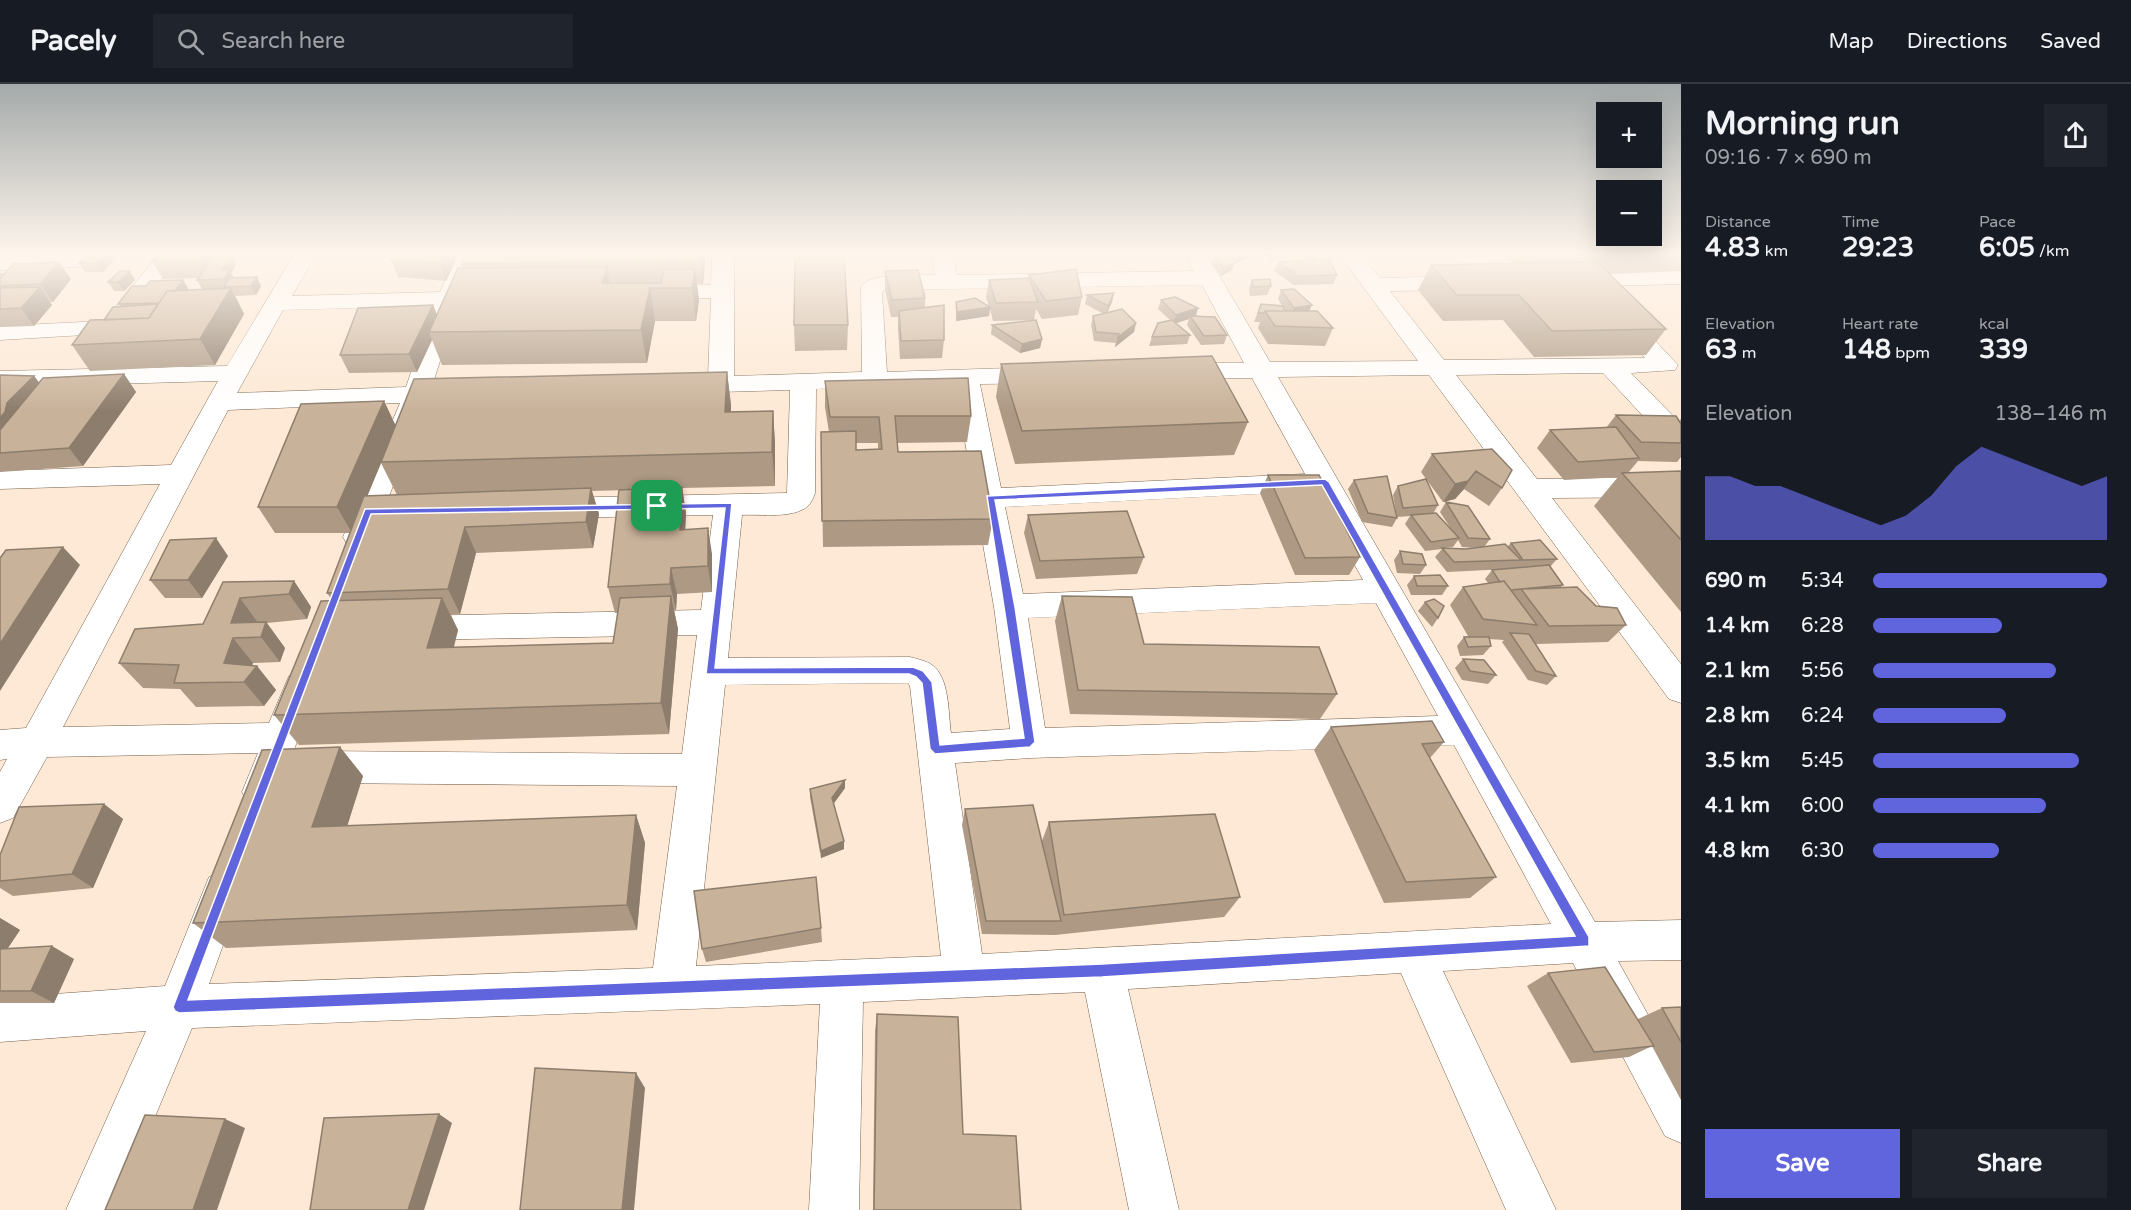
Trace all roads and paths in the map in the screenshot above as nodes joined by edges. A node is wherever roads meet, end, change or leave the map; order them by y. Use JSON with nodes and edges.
{"nodes":[{"id":1,"x":128,"y":306,"type":"edge"},
{"id":2,"x":274,"y":306,"type":"edge"},
{"id":3,"x":446,"y":306,"type":"edge"},
{"id":4,"x":723,"y":306,"type":"edge"},
{"id":5,"x":873,"y":306,"type":"edge"},
{"id":6,"x":1225,"y":306,"type":"edge"},
{"id":7,"x":1389,"y":306,"type":"edge"},
{"id":8,"x":1608,"y":306,"type":"edge"},
{"id":9,"x":110,"y":328,"type":"junction"},
{"id":10,"x":0,"y":333,"type":"edge"},
{"id":11,"x":1434,"y":366,"type":"junction"},
{"id":12,"x":1611,"y":367,"type":"junction"},
{"id":13,"x":1262,"y":369,"type":"junction"},
{"id":14,"x":1155,"y":372,"type":"edge"},
{"id":15,"x":235,"y":374,"type":"junction"},
{"id":16,"x":1072,"y":374,"type":"edge"},
{"id":17,"x":70,"y":378,"type":"junction"},
{"id":18,"x":966,"y":378,"type":"junction"},
{"id":19,"x":0,"y":379,"type":"edge"},
{"id":20,"x":875,"y":380,"type":"junction"},
{"id":21,"x":721,"y":383,"type":"junction"},
{"id":22,"x":803,"y":383,"type":"junction"},
{"id":23,"x":662,"y":386,"type":"edge"},
{"id":24,"x":474,"y":393,"type":"edge"},
{"id":25,"x":416,"y":395,"type":"junction"},
{"id":26,"x":219,"y":402,"type":"junction"},
{"id":27,"x":1670,"y":416,"type":"edge"},
{"id":28,"x":1681,"y":440,"type":"edge"},
{"id":29,"x":182,"y":474,"type":"junction"},
{"id":30,"x":0,"y":480,"type":"edge"},
{"id":31,"x":1325,"y":482,"type":"junction"},
{"id":32,"x":1681,"y":487,"type":"edge"},
{"id":33,"x":1529,"y":489,"type":"junction"},
{"id":34,"x":990,"y":498,"type":"junction"},
{"id":35,"x":729,"y":505,"type":"junction"},
{"id":36,"x":531,"y":508,"type":"edge"},
{"id":37,"x":347,"y":565,"type":"edge"},
{"id":38,"x":1386,"y":591,"type":"junction"},
{"id":39,"x":1010,"y":607,"type":"junction"},
{"id":40,"x":715,"y":622,"type":"junction"},
{"id":41,"x":382,"y":628,"type":"edge"},
{"id":42,"x":314,"y":651,"type":"edge"},
{"id":43,"x":710,"y":672,"type":"junction"},
{"id":44,"x":1677,"y":678,"type":"edge"},
{"id":45,"x":1465,"y":730,"type":"junction"},
{"id":46,"x":38,"y":742,"type":"junction"},
{"id":47,"x":1030,"y":742,"type":"junction"},
{"id":48,"x":0,"y":745,"type":"edge"},
{"id":49,"x":935,"y":749,"type":"junction"},
{"id":50,"x":276,"y":753,"type":"junction"},
{"id":51,"x":698,"y":770,"type":"junction"},
{"id":52,"x":0,"y":806,"type":"edge"},
{"id":53,"x":1681,"y":940,"type":"edge"},
{"id":54,"x":1584,"y":942,"type":"junction"},
{"id":55,"x":1413,"y":952,"type":"junction"},
{"id":56,"x":1102,"y":970,"type":"junction"},
{"id":57,"x":964,"y":976,"type":"junction"},
{"id":58,"x":842,"y":982,"type":"junction"},
{"id":59,"x":672,"y":988,"type":"junction"},
{"id":60,"x":179,"y":1007,"type":"junction"},
{"id":61,"x":0,"y":1020,"type":"edge"},
{"id":62,"x":1681,"y":1120,"type":"edge"},
{"id":63,"x":91,"y":1210,"type":"edge"},
{"id":64,"x":834,"y":1210,"type":"edge"},
{"id":65,"x":1155,"y":1210,"type":"edge"},
{"id":66,"x":1531,"y":1210,"type":"edge"}],
"edges":[{"from":1,"to":9,"type":"street"},
{"from":2,"to":15,"type":"street"},
{"from":3,"to":25,"type":"street"},
{"from":4,"to":21,"type":"street"},
{"from":5,"to":20,"type":"street"},
{"from":6,"to":13,"type":"street"},
{"from":7,"to":11,"type":"street"},
{"from":8,"to":12,"type":"street"},
{"from":9,"to":10,"type":"street"},
{"from":9,"to":17,"type":"street"},
{"from":11,"to":12,"type":"street"},
{"from":11,"to":13,"type":"street"},
{"from":11,"to":33,"type":"street"},
{"from":12,"to":27,"type":"street"},
{"from":13,"to":14,"type":"street"},
{"from":13,"to":31,"type":"street"},
{"from":15,"to":17,"type":"street"},
{"from":15,"to":26,"type":"street"},
{"from":16,"to":18,"type":"street"},
{"from":17,"to":19,"type":"street"},
{"from":18,"to":20,"type":"street"},
{"from":18,"to":34,"type":"street"},
{"from":20,"to":22,"type":"street"},
{"from":21,"to":22,"type":"street"},
{"from":21,"to":23,"type":"street"},
{"from":22,"to":35,"type":"street"},
{"from":24,"to":25,"type":"street"},
{"from":25,"to":26,"type":"street"},
{"from":25,"to":37,"type":"street"},
{"from":26,"to":29,"type":"street"},
{"from":27,"to":28,"type":"street"},
{"from":29,"to":30,"type":"street"},
{"from":29,"to":46,"type":"street"},
{"from":31,"to":34,"type":"street"},
{"from":31,"to":38,"type":"street"},
{"from":32,"to":33,"type":"street"},
{"from":33,"to":44,"type":"street"},
{"from":34,"to":39,"type":"street"},
{"from":35,"to":36,"type":"street"},
{"from":35,"to":40,"type":"street"},
{"from":38,"to":39,"type":"street"},
{"from":38,"to":45,"type":"street"},
{"from":39,"to":47,"type":"street"},
{"from":40,"to":41,"type":"street"},
{"from":40,"to":43,"type":"street"},
{"from":42,"to":50,"type":"street"},
{"from":43,"to":49,"type":"street"},
{"from":43,"to":51,"type":"street"},
{"from":45,"to":47,"type":"street"},
{"from":45,"to":54,"type":"street"},
{"from":46,"to":48,"type":"street"},
{"from":46,"to":50,"type":"street"},
{"from":46,"to":52,"type":"street"},
{"from":47,"to":49,"type":"street"},
{"from":49,"to":57,"type":"street"},
{"from":50,"to":51,"type":"street"},
{"from":50,"to":60,"type":"street"},
{"from":51,"to":59,"type":"street"},
{"from":53,"to":54,"type":"street"},
{"from":54,"to":55,"type":"street"},
{"from":54,"to":62,"type":"street"},
{"from":55,"to":56,"type":"street"},
{"from":55,"to":66,"type":"street"},
{"from":56,"to":57,"type":"street"},
{"from":56,"to":65,"type":"street"},
{"from":57,"to":58,"type":"street"},
{"from":58,"to":59,"type":"street"},
{"from":58,"to":64,"type":"street"},
{"from":59,"to":60,"type":"street"},
{"from":60,"to":61,"type":"street"},
{"from":60,"to":63,"type":"street"}]}
